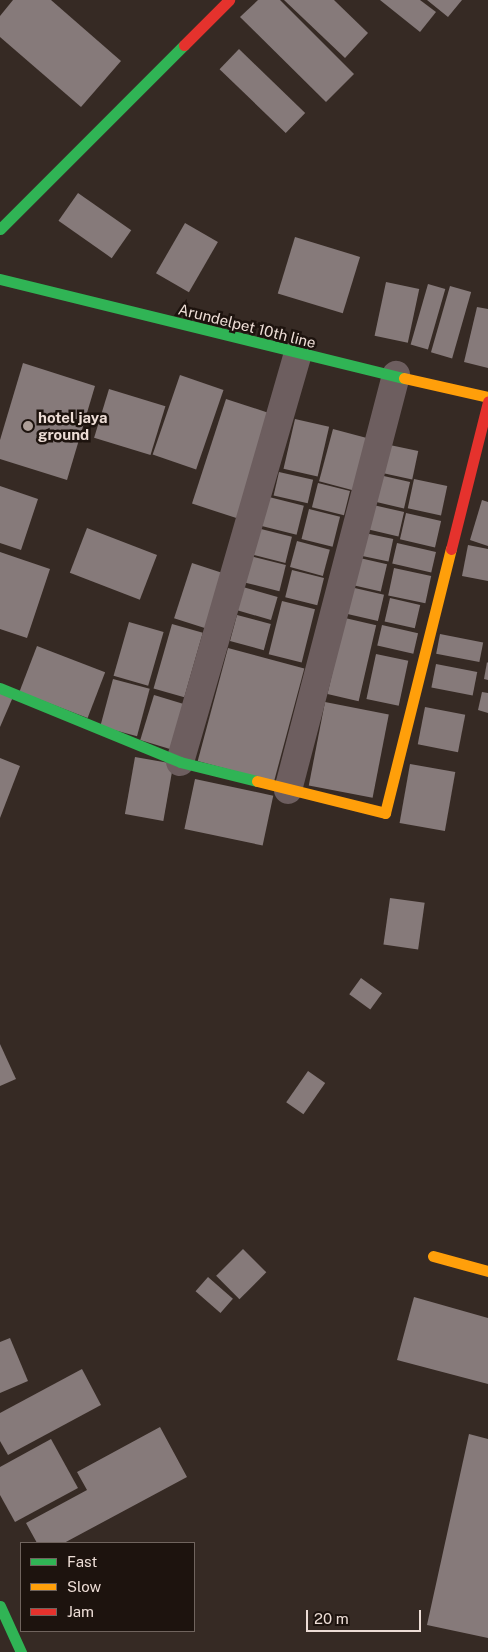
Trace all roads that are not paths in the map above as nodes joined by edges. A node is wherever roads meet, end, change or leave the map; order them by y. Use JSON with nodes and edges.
{"nodes":[{"id":1,"x":230,"y":0,"type":"edge"},
{"id":2,"x":0,"y":229,"type":"edge"},
{"id":3,"x":0,"y":280,"type":"edge"},
{"id":4,"x":298,"y":354,"type":"junction"},
{"id":5,"x":396,"y":375,"type":"junction"},
{"id":6,"x":488,"y":397,"type":"edge"},
{"id":7,"x":488,"y":402,"type":"edge"},
{"id":8,"x":0,"y":688,"type":"edge"},
{"id":9,"x":180,"y":762,"type":"junction"},
{"id":10,"x":288,"y":790,"type":"junction"},
{"id":11,"x":433,"y":1256,"type":"dead end"},
{"id":12,"x":488,"y":1271,"type":"edge"},
{"id":13,"x":0,"y":1606,"type":"edge"},
{"id":14,"x":21,"y":1652,"type":"edge"}],
"edges":[{"from":1,"to":2,"type":"street"},
{"from":3,"to":4,"type":"street","name":"Arundelpet 10th line"},
{"from":4,"to":5,"type":"street","name":"Arundelpet 10th line"},
{"from":4,"to":9,"type":"street"},
{"from":5,"to":6,"type":"street","name":"Arundelpet 10th line"},
{"from":5,"to":10,"type":"street"},
{"from":7,"to":10,"type":"street"},
{"from":8,"to":9,"type":"street"},
{"from":9,"to":10,"type":"street"},
{"from":11,"to":12,"type":"street"},
{"from":13,"to":14,"type":"street"}]}
